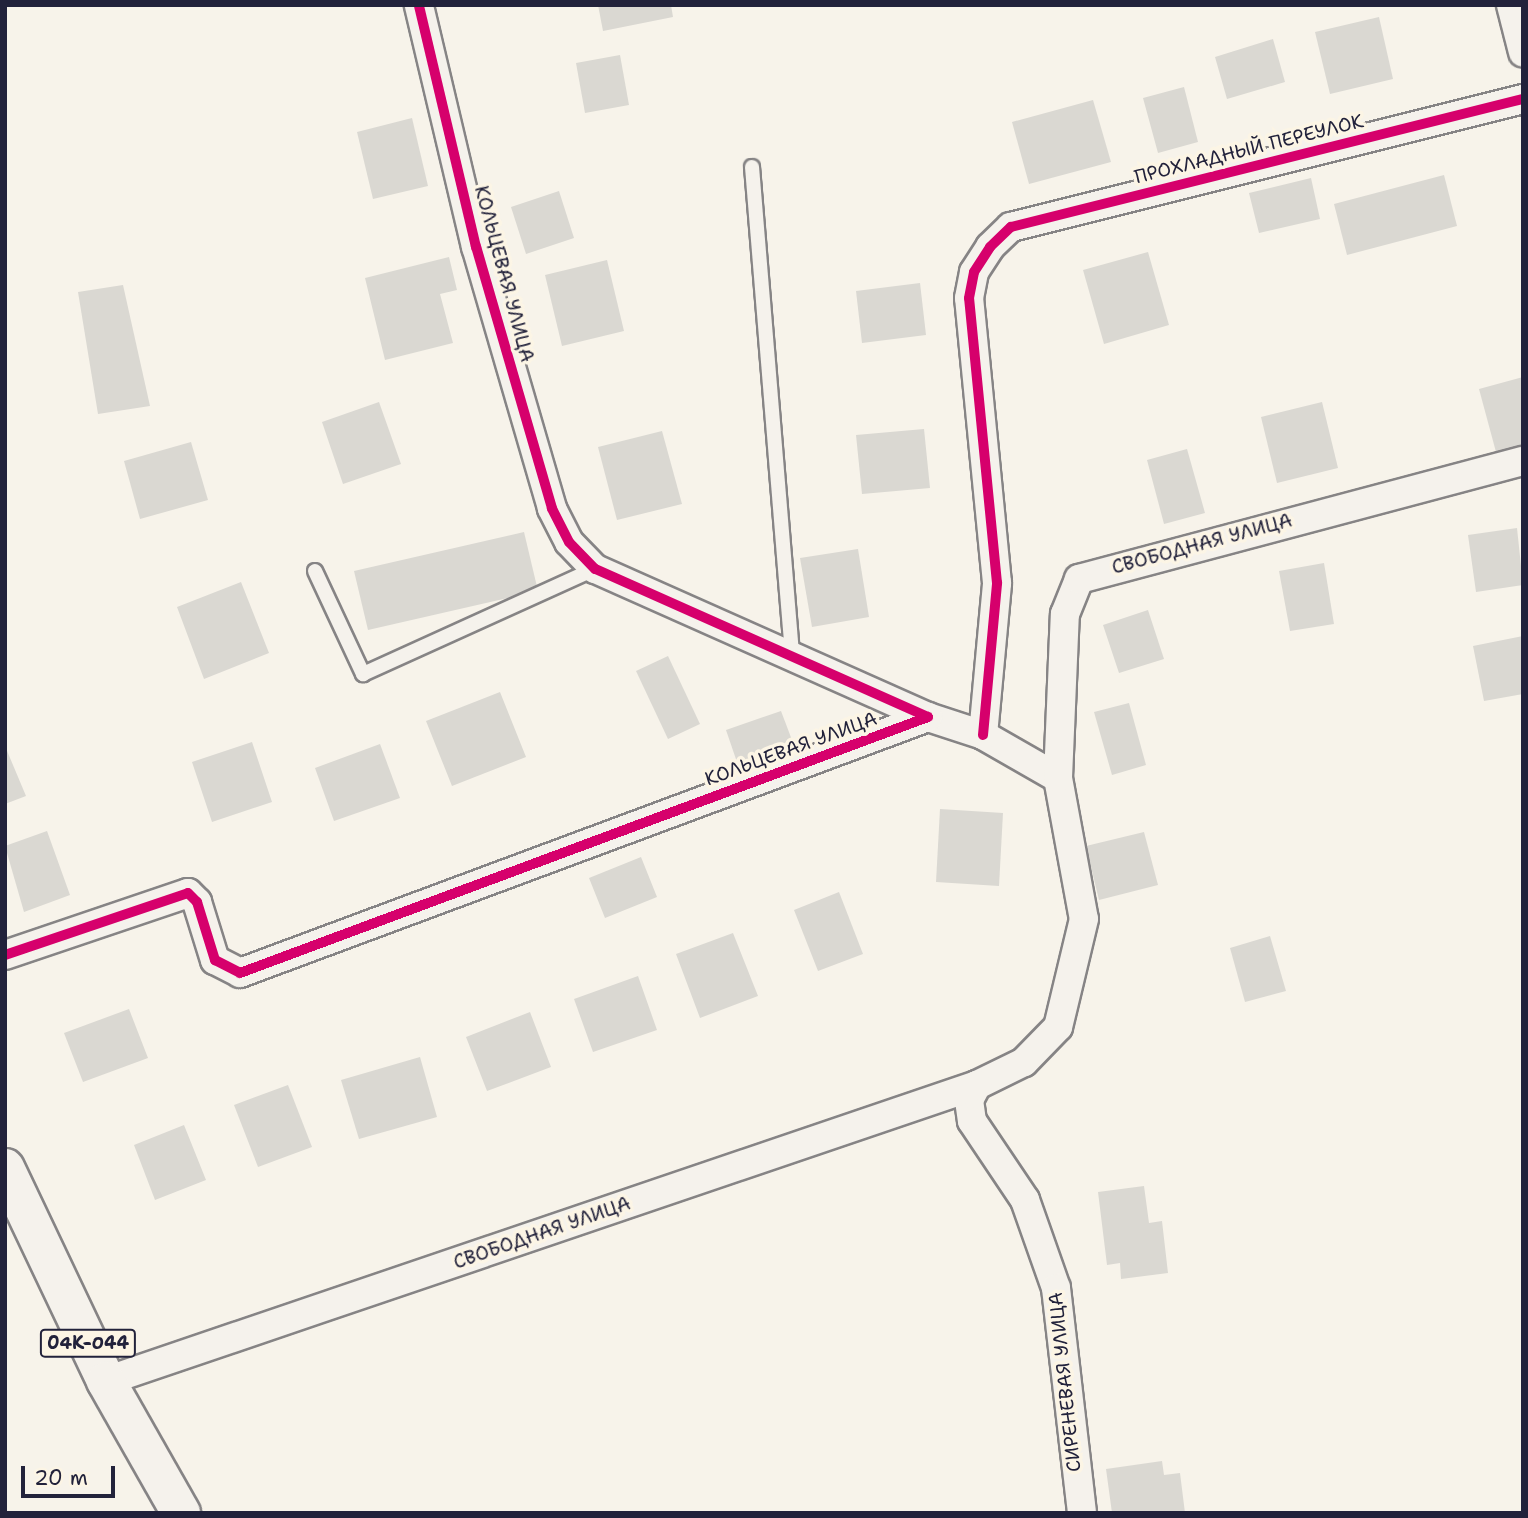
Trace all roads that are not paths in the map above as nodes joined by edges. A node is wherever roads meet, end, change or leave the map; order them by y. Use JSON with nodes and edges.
{"nodes":[{"id":1,"x":419,"y":5,"type":"edge"},
{"id":2,"x":1511,"y":5,"type":"edge"},
{"id":3,"x":1523,"y":52,"type":"edge"},
{"id":4,"x":1523,"y":99,"type":"edge"},
{"id":5,"x":752,"y":167,"type":"dead end"},
{"id":6,"x":1523,"y":461,"type":"edge"},
{"id":7,"x":595,"y":569,"type":"junction"},
{"id":8,"x":315,"y":571,"type":"dead end"},
{"id":9,"x":792,"y":654,"type":"junction"},
{"id":10,"x":928,"y":717,"type":"junction"},
{"id":11,"x":983,"y":735,"type":"junction"},
{"id":12,"x":1058,"y":778,"type":"junction"},
{"id":13,"x":5,"y":955,"type":"edge"},
{"id":14,"x":977,"y":1085,"type":"junction"},
{"id":15,"x":5,"y":1168,"type":"edge"},
{"id":16,"x":107,"y":1381,"type":"junction"},
{"id":17,"x":181,"y":1513,"type":"edge"},
{"id":18,"x":1082,"y":1513,"type":"edge"}],
"edges":[{"from":1,"to":7,"type":"street","name":"КОЛЬЦЕВАЯ УЛИЦА"},
{"from":2,"to":3,"type":"street"},
{"from":4,"to":11,"type":"street","name":"ПРОХЛАДНЫЙ ПЕРЕУЛОК"},
{"from":5,"to":9,"type":"lane"},
{"from":6,"to":12,"type":"street","name":"СВОБОДНАЯ УЛИЦА"},
{"from":7,"to":8,"type":"lane"},
{"from":7,"to":9,"type":"street","name":"КОЛЬЦЕВАЯ УЛИЦА"},
{"from":9,"to":10,"type":"street","name":"КОЛЬЦЕВАЯ УЛИЦА"},
{"from":10,"to":11,"type":"street"},
{"from":10,"to":13,"type":"street","name":"КОЛЬЦЕВАЯ УЛИЦА"},
{"from":11,"to":12,"type":"street"},
{"from":12,"to":14,"type":"street"},
{"from":14,"to":16,"type":"street","name":"СВОБОДНАЯ УЛИЦА"},
{"from":14,"to":18,"type":"street","name":"СИРЕНЕВАЯ УЛИЦА"},
{"from":15,"to":16,"type":"main road","number":"04К-044"},
{"from":16,"to":17,"type":"main road","number":"04К-044"}]}
